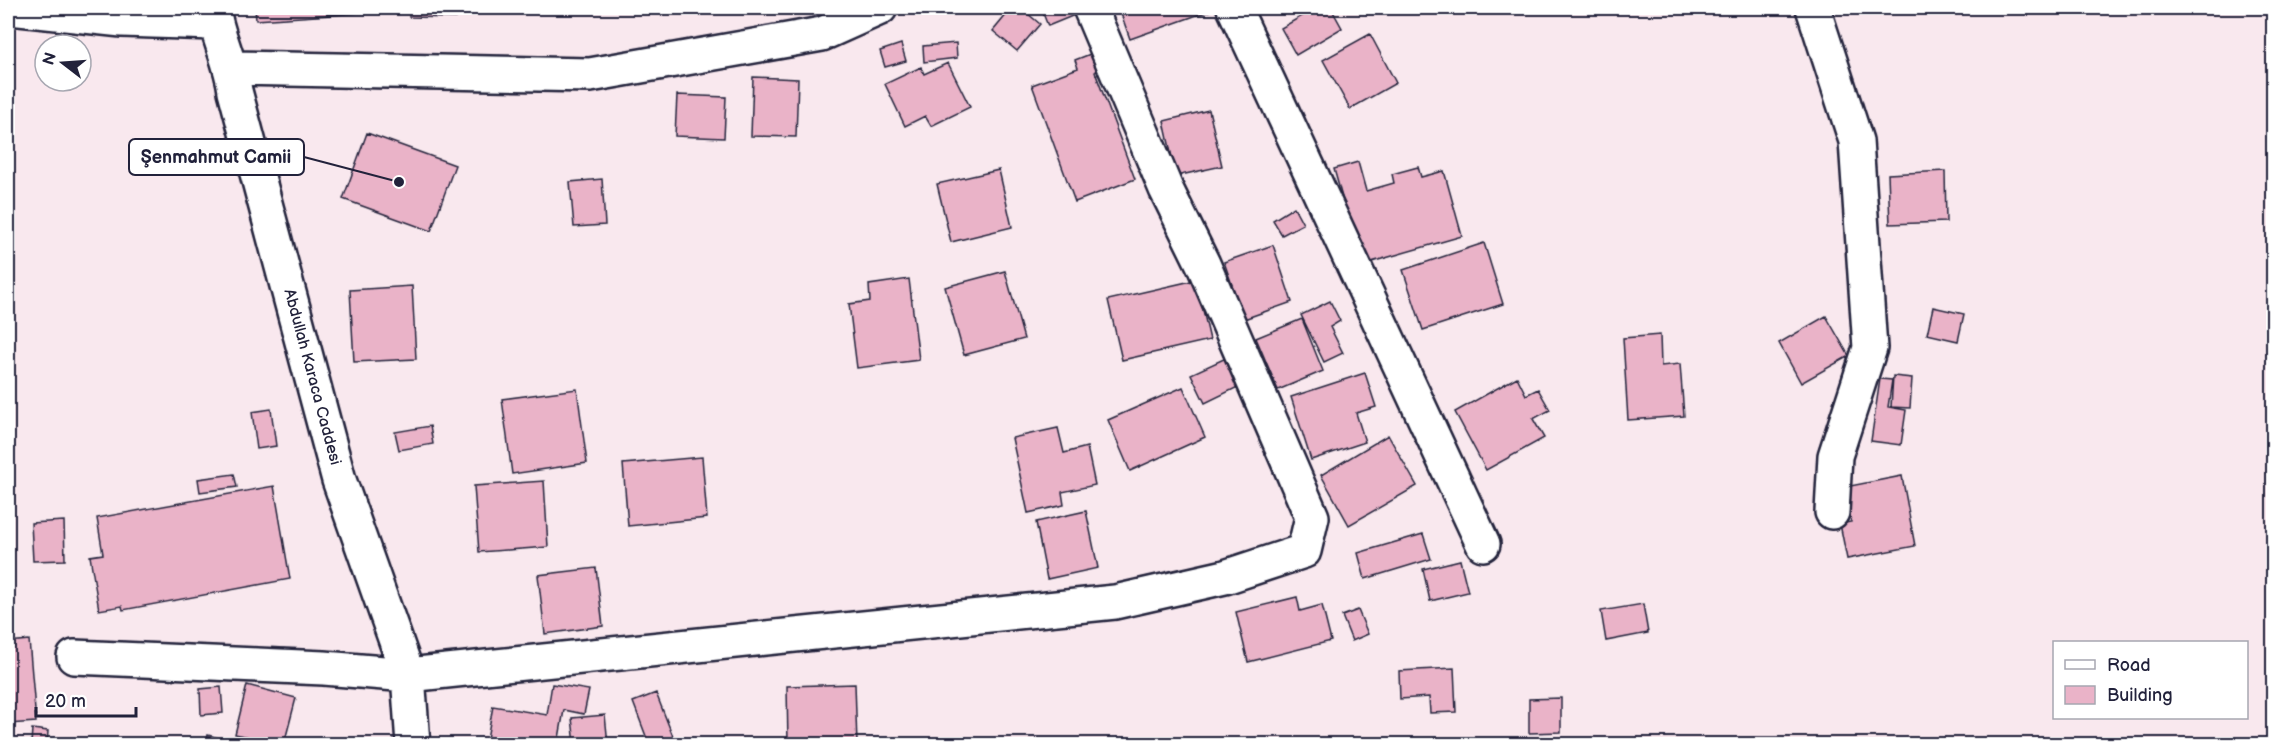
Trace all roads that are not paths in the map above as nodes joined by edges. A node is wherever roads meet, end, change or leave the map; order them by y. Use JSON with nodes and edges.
{"nodes":[{"id":1,"x":10,"y":8,"type":"edge"},
{"id":2,"x":880,"y":8,"type":"edge"},
{"id":3,"x":1090,"y":8,"type":"edge"},
{"id":4,"x":1234,"y":8,"type":"edge"},
{"id":5,"x":1813,"y":8,"type":"edge"},
{"id":6,"x":214,"y":15,"type":"edge"},
{"id":7,"x":232,"y":69,"type":"junction"},
{"id":8,"x":1832,"y":512,"type":"dead end"},
{"id":9,"x":1483,"y":544,"type":"dead end"},
{"id":10,"x":74,"y":657,"type":"dead end"},
{"id":11,"x":408,"y":675,"type":"junction"},
{"id":12,"x":413,"y":744,"type":"edge"}],
"edges":[{"from":1,"to":6,"type":"street"},
{"from":2,"to":7,"type":"street"},
{"from":3,"to":11,"type":"street"},
{"from":4,"to":9,"type":"street"},
{"from":5,"to":8,"type":"street"},
{"from":6,"to":7,"type":"street","name":"Abdullah Karaca Caddesi"},
{"from":7,"to":11,"type":"street","name":"Abdullah Karaca Caddesi"},
{"from":10,"to":11,"type":"street"},
{"from":11,"to":12,"type":"street","name":"Abdullah Karaca Caddesi"}]}
